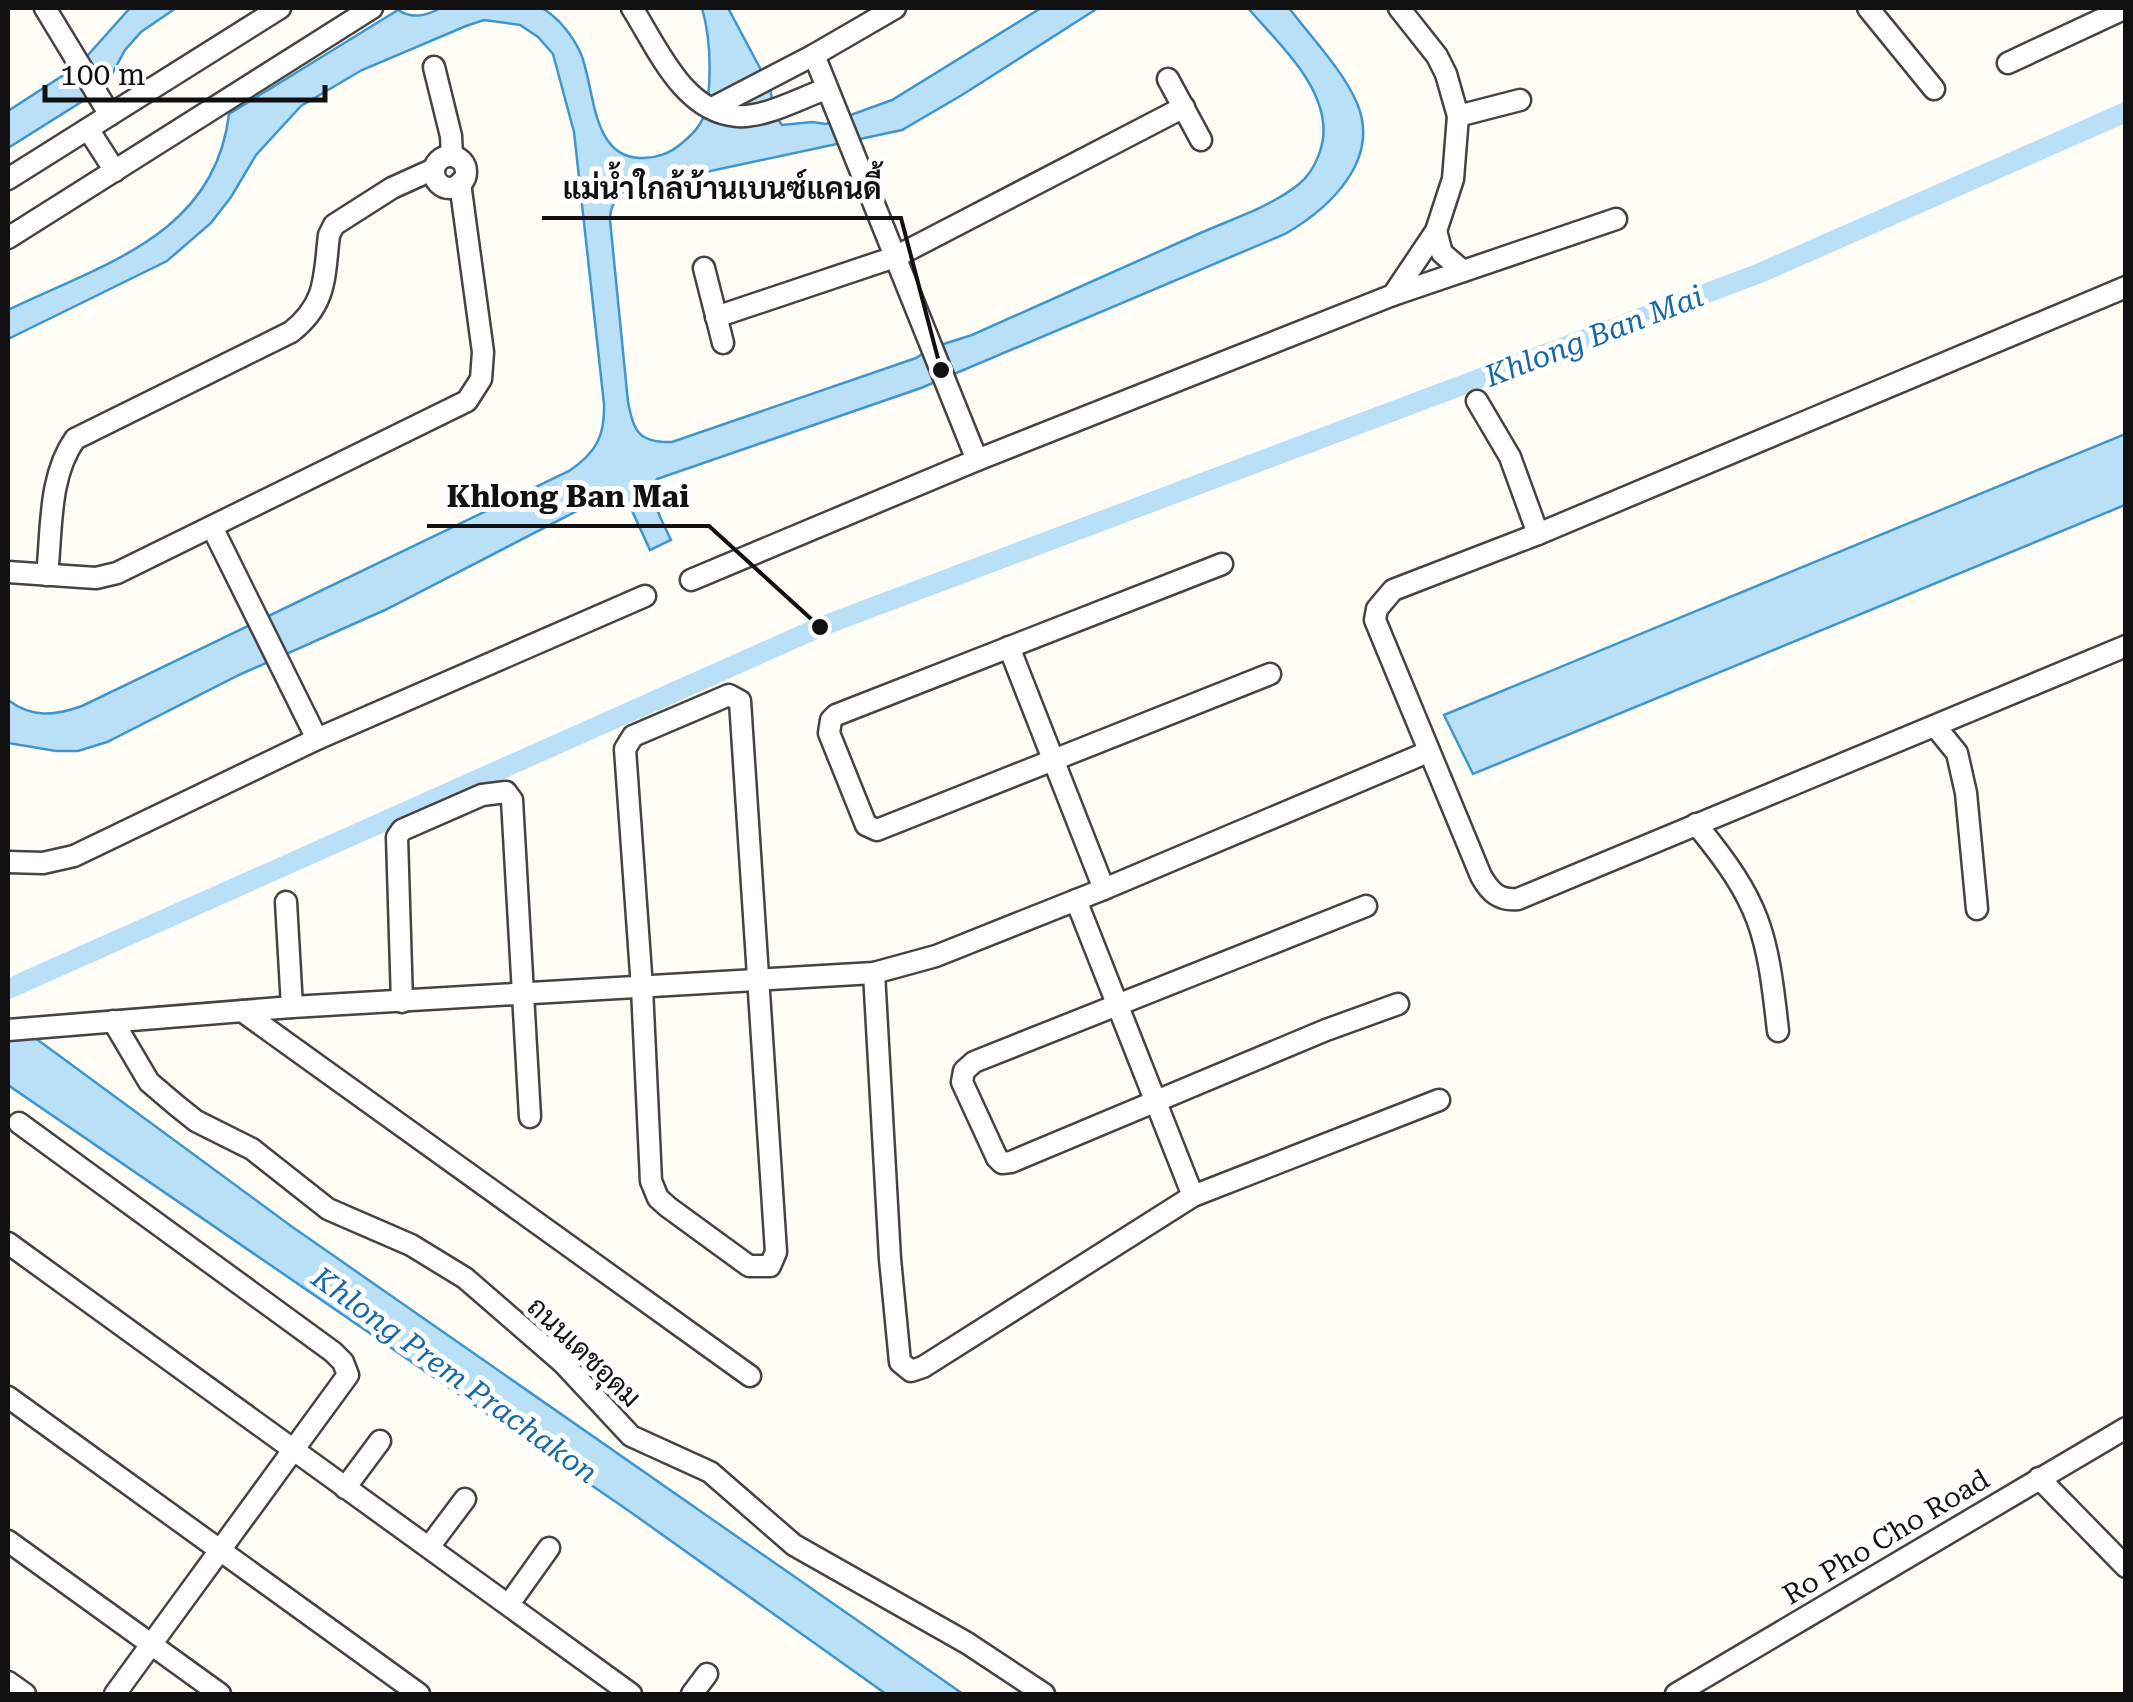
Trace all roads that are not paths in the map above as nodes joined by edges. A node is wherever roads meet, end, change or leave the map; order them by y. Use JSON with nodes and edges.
{"nodes":[{"id":1,"x":45,"y":8,"type":"edge"},
{"id":2,"x":280,"y":8,"type":"edge"},
{"id":3,"x":372,"y":8,"type":"edge"},
{"id":4,"x":632,"y":8,"type":"edge"},
{"id":5,"x":895,"y":8,"type":"edge"},
{"id":6,"x":1399,"y":8,"type":"edge"},
{"id":7,"x":1868,"y":8,"type":"edge"},
{"id":8,"x":2126,"y":8,"type":"edge"},
{"id":9,"x":814,"y":55,"type":"junction"},
{"id":10,"x":2008,"y":64,"type":"dead end"},
{"id":11,"x":434,"y":66,"type":"dead end"},
{"id":12,"x":1168,"y":80,"type":"dead end"},
{"id":13,"x":826,"y":89,"type":"junction"},
{"id":14,"x":1934,"y":90,"type":"dead end"},
{"id":15,"x":1520,"y":100,"type":"dead end"},
{"id":16,"x":105,"y":108,"type":"junction"},
{"id":17,"x":712,"y":108,"type":"junction"},
{"id":18,"x":1184,"y":108,"type":"junction"},
{"id":19,"x":1458,"y":116,"type":"junction"},
{"id":20,"x":88,"y":128,"type":"junction"},
{"id":21,"x":1202,"y":140,"type":"dead end"},
{"id":22,"x":452,"y":156,"type":"junction"},
{"id":23,"x":434,"y":169,"type":"junction"},
{"id":24,"x":115,"y":171,"type":"junction"},
{"id":25,"x":8,"y":179,"type":"edge"},
{"id":26,"x":460,"y":183,"type":"junction"},
{"id":27,"x":1616,"y":219,"type":"dead end"},
{"id":28,"x":1436,"y":231,"type":"junction"},
{"id":29,"x":8,"y":238,"type":"edge"},
{"id":30,"x":895,"y":257,"type":"junction"},
{"id":31,"x":704,"y":268,"type":"dead end"},
{"id":32,"x":1462,"y":271,"type":"junction"},
{"id":33,"x":2126,"y":286,"type":"edge"},
{"id":34,"x":1393,"y":295,"type":"junction"},
{"id":35,"x":716,"y":317,"type":"junction"},
{"id":36,"x":723,"y":344,"type":"dead end"},
{"id":37,"x":1477,"y":400,"type":"dead end"},
{"id":38,"x":977,"y":460,"type":"junction"},
{"id":39,"x":212,"y":526,"type":"junction"},
{"id":40,"x":1538,"y":534,"type":"junction"},
{"id":41,"x":1222,"y":564,"type":"dead end"},
{"id":42,"x":8,"y":572,"type":"edge"},
{"id":43,"x":47,"y":576,"type":"junction"},
{"id":44,"x":691,"y":580,"type":"dead end"},
{"id":45,"x":645,"y":596,"type":"dead end"},
{"id":46,"x":2126,"y":646,"type":"edge"},
{"id":47,"x":1009,"y":647,"type":"junction"},
{"id":48,"x":1270,"y":674,"type":"dead end"},
{"id":49,"x":1934,"y":726,"type":"junction"},
{"id":50,"x":317,"y":739,"type":"junction"},
{"id":51,"x":1428,"y":752,"type":"junction"},
{"id":52,"x":1053,"y":762,"type":"junction"},
{"id":53,"x":1696,"y":824,"type":"junction"},
{"id":54,"x":8,"y":862,"type":"edge"},
{"id":55,"x":1104,"y":890,"type":"junction"},
{"id":56,"x":1076,"y":900,"type":"junction"},
{"id":57,"x":286,"y":902,"type":"dead end"},
{"id":58,"x":1366,"y":906,"type":"dead end"},
{"id":59,"x":1976,"y":909,"type":"dead end"},
{"id":60,"x":874,"y":974,"type":"junction"},
{"id":61,"x":756,"y":980,"type":"junction"},
{"id":62,"x":642,"y":988,"type":"junction"},
{"id":63,"x":522,"y":994,"type":"junction"},
{"id":64,"x":402,"y":1002,"type":"junction"},
{"id":65,"x":1398,"y":1004,"type":"dead end"},
{"id":66,"x":1117,"y":1006,"type":"junction"},
{"id":67,"x":292,"y":1007,"type":"junction"},
{"id":68,"x":242,"y":1011,"type":"junction"},
{"id":69,"x":113,"y":1022,"type":"junction"},
{"id":70,"x":8,"y":1030,"type":"edge"},
{"id":71,"x":1778,"y":1031,"type":"dead end"},
{"id":72,"x":1439,"y":1100,"type":"dead end"},
{"id":73,"x":1156,"y":1101,"type":"junction"},
{"id":74,"x":530,"y":1117,"type":"dead end"},
{"id":75,"x":19,"y":1122,"type":"dead end"},
{"id":76,"x":1194,"y":1196,"type":"junction"},
{"id":77,"x":8,"y":1243,"type":"edge"},
{"id":78,"x":750,"y":1376,"type":"dead end"},
{"id":79,"x":8,"y":1397,"type":"edge"},
{"id":80,"x":2126,"y":1428,"type":"edge"},
{"id":81,"x":380,"y":1441,"type":"dead end"},
{"id":82,"x":293,"y":1450,"type":"junction"},
{"id":83,"x":2039,"y":1478,"type":"junction"},
{"id":84,"x":345,"y":1488,"type":"junction"},
{"id":85,"x":464,"y":1499,"type":"dead end"},
{"id":86,"x":8,"y":1541,"type":"edge"},
{"id":87,"x":430,"y":1547,"type":"junction"},
{"id":88,"x":549,"y":1548,"type":"dead end"},
{"id":89,"x":218,"y":1550,"type":"junction"},
{"id":90,"x":2126,"y":1567,"type":"edge"},
{"id":91,"x":509,"y":1604,"type":"junction"},
{"id":92,"x":151,"y":1644,"type":"junction"},
{"id":93,"x":706,"y":1674,"type":"dead end"},
{"id":94,"x":8,"y":1682,"type":"edge"},
{"id":95,"x":25,"y":1694,"type":"edge"},
{"id":96,"x":115,"y":1694,"type":"edge"},
{"id":97,"x":220,"y":1694,"type":"edge"},
{"id":98,"x":418,"y":1694,"type":"edge"},
{"id":99,"x":631,"y":1694,"type":"edge"},
{"id":100,"x":692,"y":1694,"type":"edge"},
{"id":101,"x":1044,"y":1694,"type":"edge"},
{"id":102,"x":1676,"y":1694,"type":"edge"}],
"edges":[{"from":1,"to":16,"type":"street"},
{"from":2,"to":16,"type":"street"},
{"from":3,"to":24,"type":"street"},
{"from":4,"to":17,"type":"street"},
{"from":5,"to":9,"type":"street"},
{"from":6,"to":19,"type":"street"},
{"from":7,"to":14,"type":"street"},
{"from":8,"to":10,"type":"street"},
{"from":9,"to":13,"type":"street"},
{"from":9,"to":17,"type":"street"},
{"from":11,"to":22,"type":"street"},
{"from":12,"to":18,"type":"street"},
{"from":13,"to":17,"type":"street"},
{"from":13,"to":30,"type":"street"},
{"from":15,"to":19,"type":"street"},
{"from":16,"to":20,"type":"street"},
{"from":18,"to":21,"type":"street"},
{"from":18,"to":30,"type":"street"},
{"from":19,"to":28,"type":"street"},
{"from":20,"to":24,"type":"street"},
{"from":20,"to":25,"type":"street"},
{"from":22,"to":23,"type":"street"},
{"from":22,"to":26,"type":"street"},
{"from":23,"to":26,"type":"street"},
{"from":23,"to":43,"type":"street"},
{"from":24,"to":29,"type":"street"},
{"from":26,"to":39,"type":"street"},
{"from":27,"to":32,"type":"street"},
{"from":28,"to":32,"type":"street"},
{"from":28,"to":34,"type":"street"},
{"from":30,"to":35,"type":"street"},
{"from":30,"to":38,"type":"street"},
{"from":31,"to":35,"type":"street"},
{"from":32,"to":34,"type":"street"},
{"from":33,"to":40,"type":"street"},
{"from":34,"to":38,"type":"street"},
{"from":35,"to":36,"type":"street"},
{"from":37,"to":40,"type":"street"},
{"from":38,"to":44,"type":"street"},
{"from":39,"to":43,"type":"street"},
{"from":39,"to":50,"type":"street"},
{"from":40,"to":51,"type":"street"},
{"from":41,"to":47,"type":"street"},
{"from":42,"to":43,"type":"street"},
{"from":45,"to":50,"type":"street"},
{"from":46,"to":49,"type":"street"},
{"from":47,"to":52,"type":"street"},
{"from":47,"to":52,"type":"street"},
{"from":48,"to":52,"type":"street"},
{"from":49,"to":53,"type":"street"},
{"from":49,"to":59,"type":"street"},
{"from":50,"to":54,"type":"street"},
{"from":51,"to":53,"type":"street"},
{"from":51,"to":55,"type":"street"},
{"from":52,"to":55,"type":"street"},
{"from":53,"to":71,"type":"street"},
{"from":55,"to":56,"type":"street"},
{"from":56,"to":60,"type":"street"},
{"from":56,"to":66,"type":"street"},
{"from":57,"to":67,"type":"street"},
{"from":58,"to":66,"type":"street"},
{"from":60,"to":61,"type":"street"},
{"from":60,"to":76,"type":"street"},
{"from":61,"to":62,"type":"street"},
{"from":61,"to":62,"type":"street"},
{"from":61,"to":62,"type":"street"},
{"from":62,"to":63,"type":"street"},
{"from":63,"to":64,"type":"street"},
{"from":63,"to":64,"type":"street"},
{"from":63,"to":74,"type":"street"},
{"from":64,"to":67,"type":"street"},
{"from":65,"to":73,"type":"street"},
{"from":66,"to":73,"type":"street"},
{"from":66,"to":73,"type":"street"},
{"from":67,"to":68,"type":"street"},
{"from":68,"to":69,"type":"street"},
{"from":68,"to":78,"type":"street"},
{"from":69,"to":70,"type":"street"},
{"from":69,"to":101,"type":"street","name":"ถนนเดชอุดม"},
{"from":72,"to":76,"type":"street"},
{"from":73,"to":76,"type":"street"},
{"from":75,"to":82,"type":"street"},
{"from":77,"to":82,"type":"street"},
{"from":79,"to":89,"type":"street"},
{"from":80,"to":83,"type":"street","name":"Ro Pho Cho Road"},
{"from":81,"to":84,"type":"street"},
{"from":82,"to":84,"type":"street"},
{"from":82,"to":89,"type":"street"},
{"from":83,"to":90,"type":"street"},
{"from":83,"to":102,"type":"street","name":"Ro Pho Cho Road"},
{"from":84,"to":87,"type":"street"},
{"from":85,"to":87,"type":"street"},
{"from":86,"to":92,"type":"street"},
{"from":87,"to":91,"type":"street"},
{"from":88,"to":91,"type":"street"},
{"from":89,"to":92,"type":"street"},
{"from":89,"to":98,"type":"street"},
{"from":91,"to":99,"type":"street"},
{"from":92,"to":96,"type":"street"},
{"from":92,"to":97,"type":"street"},
{"from":93,"to":100,"type":"street"},
{"from":94,"to":95,"type":"street"}]}
